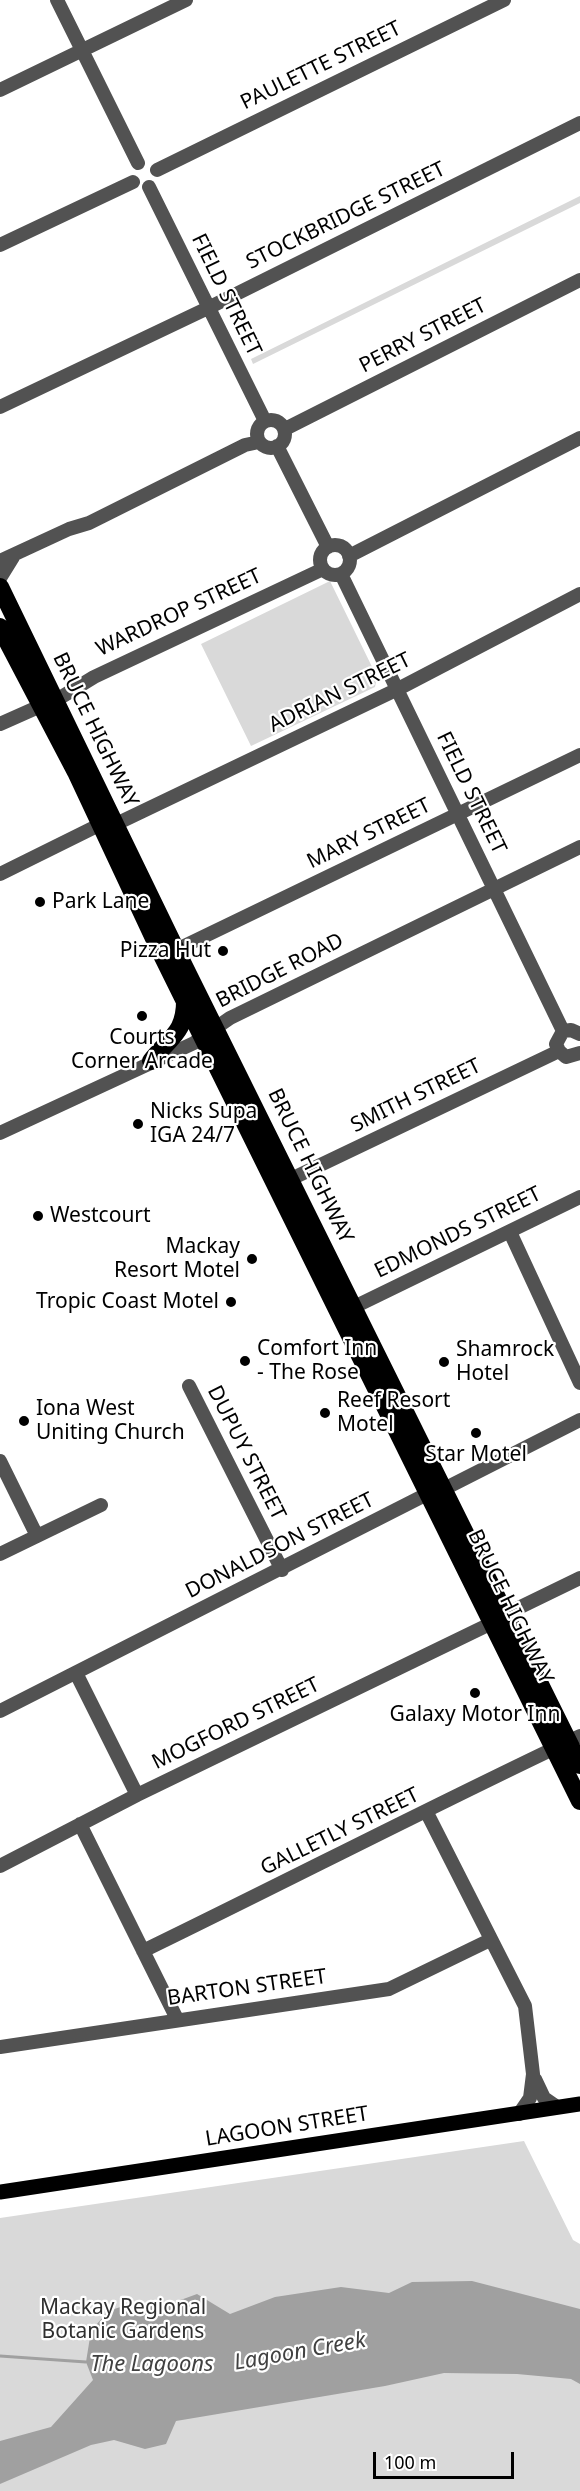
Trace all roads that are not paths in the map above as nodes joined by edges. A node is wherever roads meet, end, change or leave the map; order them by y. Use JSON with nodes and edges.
{"nodes":[{"id":1,"x":57,"y":0,"type":"edge"},
{"id":2,"x":186,"y":0,"type":"edge"},
{"id":3,"x":504,"y":0,"type":"edge"},
{"id":4,"x":82,"y":51,"type":"junction"},
{"id":5,"x":0,"y":90,"type":"edge"},
{"id":6,"x":580,"y":123,"type":"edge"},
{"id":7,"x":138,"y":163,"type":"junction"},
{"id":8,"x":157,"y":170,"type":"junction"},
{"id":9,"x":133,"y":182,"type":"junction"},
{"id":10,"x":149,"y":187,"type":"junction"},
{"id":11,"x":0,"y":245,"type":"edge"},
{"id":12,"x":580,"y":280,"type":"edge"},
{"id":13,"x":208,"y":308,"type":"junction"},
{"id":14,"x":0,"y":407,"type":"edge"},
{"id":15,"x":265,"y":421,"type":"junction"},
{"id":16,"x":285,"y":429,"type":"junction"},
{"id":17,"x":580,"y":438,"type":"edge"},
{"id":18,"x":259,"y":442,"type":"junction"},
{"id":19,"x":277,"y":447,"type":"junction"},
{"id":20,"x":328,"y":547,"type":"junction"},
{"id":21,"x":14,"y":555,"type":"junction"},
{"id":22,"x":349,"y":556,"type":"junction"},
{"id":23,"x":0,"y":561,"type":"edge"},
{"id":24,"x":323,"y":569,"type":"junction"},
{"id":25,"x":341,"y":574,"type":"junction"},
{"id":26,"x":0,"y":578,"type":"edge"},
{"id":27,"x":0,"y":587,"type":"edge"},
{"id":28,"x":580,"y":594,"type":"edge"},
{"id":29,"x":0,"y":627,"type":"edge"},
{"id":30,"x":398,"y":689,"type":"junction"},
{"id":31,"x":48,"y":701,"type":"junction"},
{"id":32,"x":0,"y":724,"type":"edge"},
{"id":33,"x":580,"y":755,"type":"edge"},
{"id":34,"x":458,"y":815,"type":"junction"},
{"id":35,"x":108,"y":824,"type":"junction"},
{"id":36,"x":580,"y":847,"type":"edge"},
{"id":37,"x":0,"y":874,"type":"edge"},
{"id":38,"x":495,"y":889,"type":"junction"},
{"id":39,"x":176,"y":950,"type":"junction"},
{"id":40,"x":185,"y":998,"type":"junction"},
{"id":41,"x":563,"y":1031,"type":"junction"},
{"id":42,"x":210,"y":1032,"type":"junction"},
{"id":43,"x":580,"y":1034,"type":"edge"},
{"id":44,"x":559,"y":1051,"type":"junction"},
{"id":45,"x":579,"y":1058,"type":"edge"},
{"id":46,"x":151,"y":1061,"type":"junction"},
{"id":47,"x":0,"y":1133,"type":"edge"},
{"id":48,"x":291,"y":1179,"type":"junction"},
{"id":49,"x":580,"y":1197,"type":"edge"},
{"id":50,"x":510,"y":1232,"type":"junction"},
{"id":51,"x":354,"y":1307,"type":"junction"},
{"id":52,"x":580,"y":1383,"type":"edge"},
{"id":53,"x":189,"y":1386,"type":"dead end"},
{"id":54,"x":580,"y":1420,"type":"edge"},
{"id":55,"x":0,"y":1461,"type":"edge"},
{"id":56,"x":436,"y":1491,"type":"junction"},
{"id":57,"x":101,"y":1505,"type":"dead end"},
{"id":58,"x":37,"y":1536,"type":"junction"},
{"id":59,"x":0,"y":1554,"type":"edge"},
{"id":60,"x":282,"y":1570,"type":"junction"},
{"id":61,"x":580,"y":1578,"type":"edge"},
{"id":62,"x":499,"y":1619,"type":"junction"},
{"id":63,"x":76,"y":1673,"type":"junction"},
{"id":64,"x":0,"y":1711,"type":"edge"},
{"id":65,"x":567,"y":1742,"type":"edge"},
{"id":66,"x":580,"y":1765,"type":"edge"},
{"id":67,"x":137,"y":1795,"type":"junction"},
{"id":68,"x":580,"y":1801,"type":"edge"},
{"id":69,"x":427,"y":1813,"type":"junction"},
{"id":70,"x":80,"y":1824,"type":"junction"},
{"id":71,"x":0,"y":1866,"type":"edge"},
{"id":72,"x":490,"y":1940,"type":"junction"},
{"id":73,"x":143,"y":1951,"type":"junction"},
{"id":74,"x":177,"y":2019,"type":"junction"},
{"id":75,"x":0,"y":2046,"type":"edge"},
{"id":76,"x":533,"y":2074,"type":"junction"},
{"id":77,"x":580,"y":2104,"type":"edge"},
{"id":78,"x":557,"y":2107,"type":"junction"},
{"id":79,"x":519,"y":2114,"type":"junction"},
{"id":80,"x":0,"y":2192,"type":"edge"}],
"edges":[{"from":1,"to":4,"type":"street"},
{"from":2,"to":4,"type":"street"},
{"from":3,"to":8,"type":"street","name":"PAULETTE STREET"},
{"from":4,"to":5,"type":"street"},
{"from":4,"to":7,"type":"street"},
{"from":6,"to":13,"type":"street","name":"STOCKBRIDGE STREET"},
{"from":7,"to":8,"type":"street"},
{"from":7,"to":9,"type":"street"},
{"from":8,"to":10,"type":"street"},
{"from":9,"to":10,"type":"street"},
{"from":9,"to":11,"type":"street"},
{"from":10,"to":13,"type":"street","name":"FIELD STREET"},
{"from":12,"to":16,"type":"street","name":"PERRY STREET"},
{"from":13,"to":14,"type":"street","name":"STOCKBRIDGE STREET"},
{"from":13,"to":15,"type":"street","name":"FIELD STREET"},
{"from":15,"to":16,"type":"street"},
{"from":15,"to":18,"type":"street"},
{"from":16,"to":19,"type":"street"},
{"from":17,"to":22,"type":"street"},
{"from":18,"to":19,"type":"street"},
{"from":18,"to":21,"type":"street"},
{"from":19,"to":20,"type":"street"},
{"from":20,"to":22,"type":"street"},
{"from":20,"to":24,"type":"street"},
{"from":21,"to":23,"type":"street"},
{"from":21,"to":26,"type":"street"},
{"from":22,"to":25,"type":"street"},
{"from":24,"to":25,"type":"street"},
{"from":24,"to":31,"type":"street","name":"WARDROP STREET"},
{"from":25,"to":30,"type":"street","name":"FIELD STREET"},
{"from":27,"to":31,"type":"highway","name":"BRUCE HIGHWAY"},
{"from":28,"to":30,"type":"street","name":"ADRIAN STREET"},
{"from":29,"to":31,"type":"highway","name":"BRUCE HIGHWAY"},
{"from":30,"to":34,"type":"street","name":"FIELD STREET"},
{"from":30,"to":35,"type":"street","name":"ADRIAN STREET"},
{"from":31,"to":32,"type":"street","name":"WARDROP STREET"},
{"from":31,"to":35,"type":"highway","name":"BRUCE HIGHWAY"},
{"from":33,"to":34,"type":"street","name":"MARY STREET"},
{"from":34,"to":38,"type":"street","name":"FIELD STREET"},
{"from":34,"to":39,"type":"street","name":"MARY STREET"},
{"from":35,"to":37,"type":"street","name":"ADRIAN STREET"},
{"from":35,"to":39,"type":"highway","name":"BRUCE HIGHWAY"},
{"from":35,"to":40,"type":"highway","name":"BRUCE HIGHWAY"},
{"from":36,"to":38,"type":"street","name":"BRIDGE ROAD"},
{"from":38,"to":41,"type":"street","name":"FIELD STREET"},
{"from":38,"to":42,"type":"street","name":"BRIDGE ROAD"},
{"from":39,"to":42,"type":"highway","name":"BRUCE HIGHWAY"},
{"from":40,"to":42,"type":"highway","name":"BRUCE HIGHWAY"},
{"from":40,"to":46,"type":"highway"},
{"from":41,"to":43,"type":"street"},
{"from":41,"to":44,"type":"street"},
{"from":42,"to":46,"type":"street","name":"BRIDGE ROAD"},
{"from":42,"to":48,"type":"highway","name":"BRUCE HIGHWAY"},
{"from":42,"to":56,"type":"highway","name":"BRUCE HIGHWAY"},
{"from":44,"to":45,"type":"street"},
{"from":44,"to":48,"type":"street","name":"SMITH STREET"},
{"from":46,"to":47,"type":"street","name":"BRIDGE ROAD"},
{"from":48,"to":51,"type":"highway","name":"BRUCE HIGHWAY"},
{"from":49,"to":50,"type":"street","name":"EDMONDS STREET"},
{"from":50,"to":51,"type":"street","name":"EDMONDS STREET"},
{"from":50,"to":52,"type":"street"},
{"from":51,"to":56,"type":"highway","name":"BRUCE HIGHWAY"},
{"from":53,"to":60,"type":"street","name":"DUPUY STREET"},
{"from":54,"to":56,"type":"street","name":"DONALDSON STREET"},
{"from":55,"to":58,"type":"street"},
{"from":56,"to":60,"type":"street","name":"DONALDSON STREET"},
{"from":56,"to":62,"type":"highway","name":"BRUCE HIGHWAY"},
{"from":57,"to":58,"type":"street"},
{"from":58,"to":59,"type":"street"},
{"from":60,"to":63,"type":"street","name":"DONALDSON STREET"},
{"from":61,"to":62,"type":"street","name":"MOGFORD STREET"},
{"from":62,"to":65,"type":"highway","name":"BRUCE HIGHWAY"},
{"from":62,"to":67,"type":"street","name":"MOGFORD STREET"},
{"from":63,"to":64,"type":"street","name":"DONALDSON STREET"},
{"from":63,"to":67,"type":"street"},
{"from":65,"to":66,"type":"highway","name":"BRUCE HIGHWAY"},
{"from":65,"to":68,"type":"highway","name":"BRUCE HIGHWAY"},
{"from":65,"to":69,"type":"street","name":"GALLETLY STREET"},
{"from":67,"to":70,"type":"street","name":"MOGFORD STREET"},
{"from":69,"to":72,"type":"street"},
{"from":69,"to":73,"type":"street","name":"GALLETLY STREET"},
{"from":70,"to":71,"type":"street","name":"MOGFORD STREET"},
{"from":70,"to":73,"type":"street"},
{"from":72,"to":74,"type":"street","name":"BARTON STREET"},
{"from":72,"to":76,"type":"street"},
{"from":73,"to":74,"type":"street"},
{"from":74,"to":75,"type":"street","name":"BARTON STREET"},
{"from":76,"to":78,"type":"street"},
{"from":76,"to":79,"type":"street"},
{"from":77,"to":78,"type":"main road","name":"LAGOON STREET"},
{"from":78,"to":79,"type":"main road","name":"LAGOON STREET"},
{"from":79,"to":80,"type":"main road","name":"LAGOON STREET"}]}
